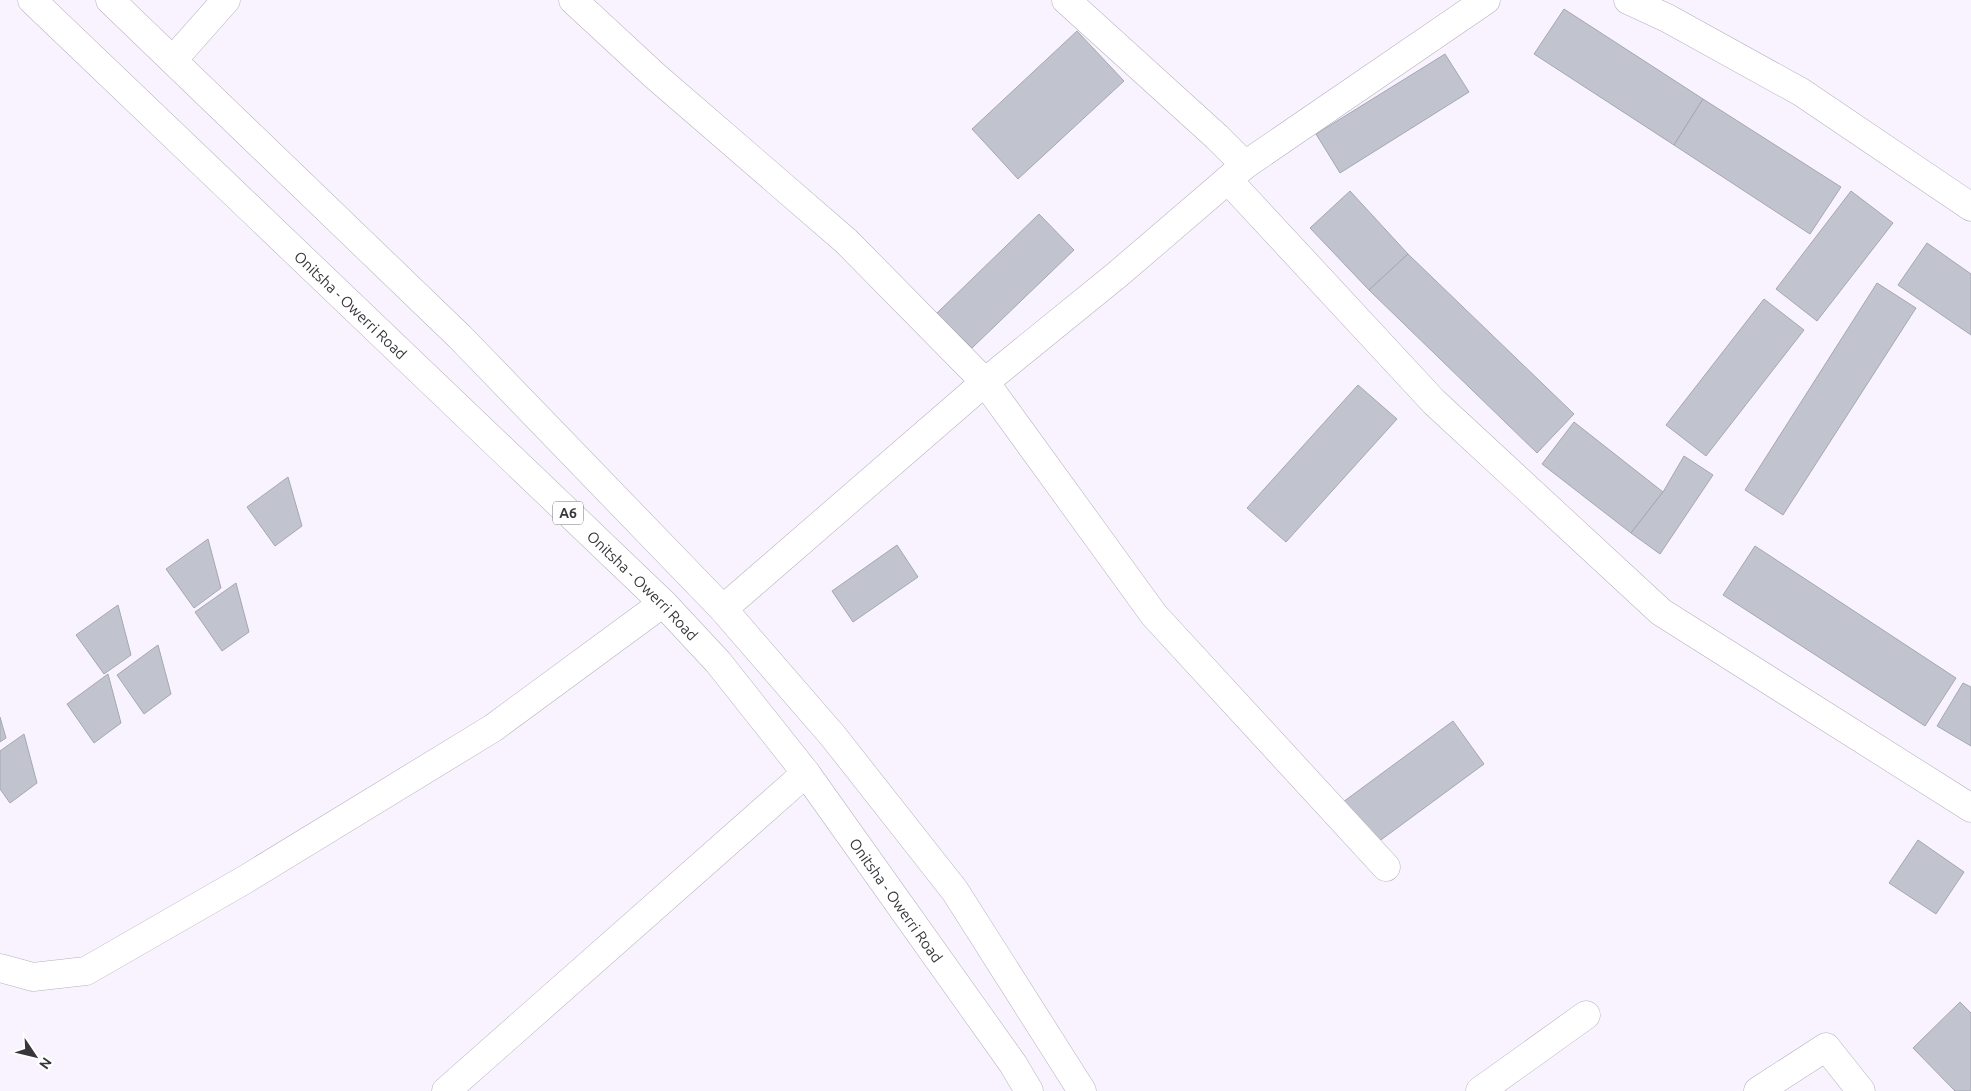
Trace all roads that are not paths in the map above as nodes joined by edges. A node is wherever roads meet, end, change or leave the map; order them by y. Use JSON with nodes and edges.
{"nodes":[{"id":1,"x":32,"y":0,"type":"edge"},
{"id":2,"x":110,"y":0,"type":"edge"},
{"id":3,"x":226,"y":0,"type":"edge"},
{"id":4,"x":573,"y":0,"type":"edge"},
{"id":5,"x":1066,"y":0,"type":"edge"},
{"id":6,"x":1486,"y":0,"type":"edge"},
{"id":7,"x":1628,"y":0,"type":"edge"},
{"id":8,"x":173,"y":60,"type":"junction"},
{"id":9,"x":1236,"y":173,"type":"junction"},
{"id":10,"x":1970,"y":203,"type":"edge"},
{"id":11,"x":985,"y":382,"type":"junction"},
{"id":12,"x":663,"y":602,"type":"junction"},
{"id":13,"x":723,"y":609,"type":"junction"},
{"id":14,"x":806,"y":773,"type":"junction"},
{"id":15,"x":1971,"y":808,"type":"edge"},
{"id":16,"x":1386,"y":867,"type":"dead end"},
{"id":17,"x":0,"y":968,"type":"edge"},
{"id":18,"x":1586,"y":1015,"type":"dead end"},
{"id":19,"x":446,"y":1091,"type":"edge"},
{"id":20,"x":1029,"y":1091,"type":"edge"},
{"id":21,"x":1082,"y":1091,"type":"edge"},
{"id":22,"x":1480,"y":1091,"type":"edge"},
{"id":23,"x":1758,"y":1091,"type":"edge"},
{"id":24,"x":1861,"y":1091,"type":"edge"}],
"edges":[{"from":1,"to":12,"type":"main road","name":"Onitsha - Owerri Road","number":"A6"},
{"from":2,"to":8,"type":"main road"},
{"from":3,"to":8,"type":"main road"},
{"from":4,"to":11,"type":"main road"},
{"from":5,"to":9,"type":"main road"},
{"from":6,"to":9,"type":"main road"},
{"from":7,"to":10,"type":"main road"},
{"from":8,"to":13,"type":"main road"},
{"from":9,"to":11,"type":"main road"},
{"from":9,"to":15,"type":"main road"},
{"from":11,"to":13,"type":"main road"},
{"from":11,"to":16,"type":"main road"},
{"from":12,"to":14,"type":"main road","name":"Onitsha - Owerri Road","number":"A6"},
{"from":12,"to":17,"type":"main road"},
{"from":13,"to":21,"type":"main road"},
{"from":14,"to":19,"type":"main road"},
{"from":14,"to":20,"type":"main road","name":"Onitsha - Owerri Road","number":"A6"},
{"from":18,"to":22,"type":"main road"},
{"from":23,"to":24,"type":"main road"}]}
